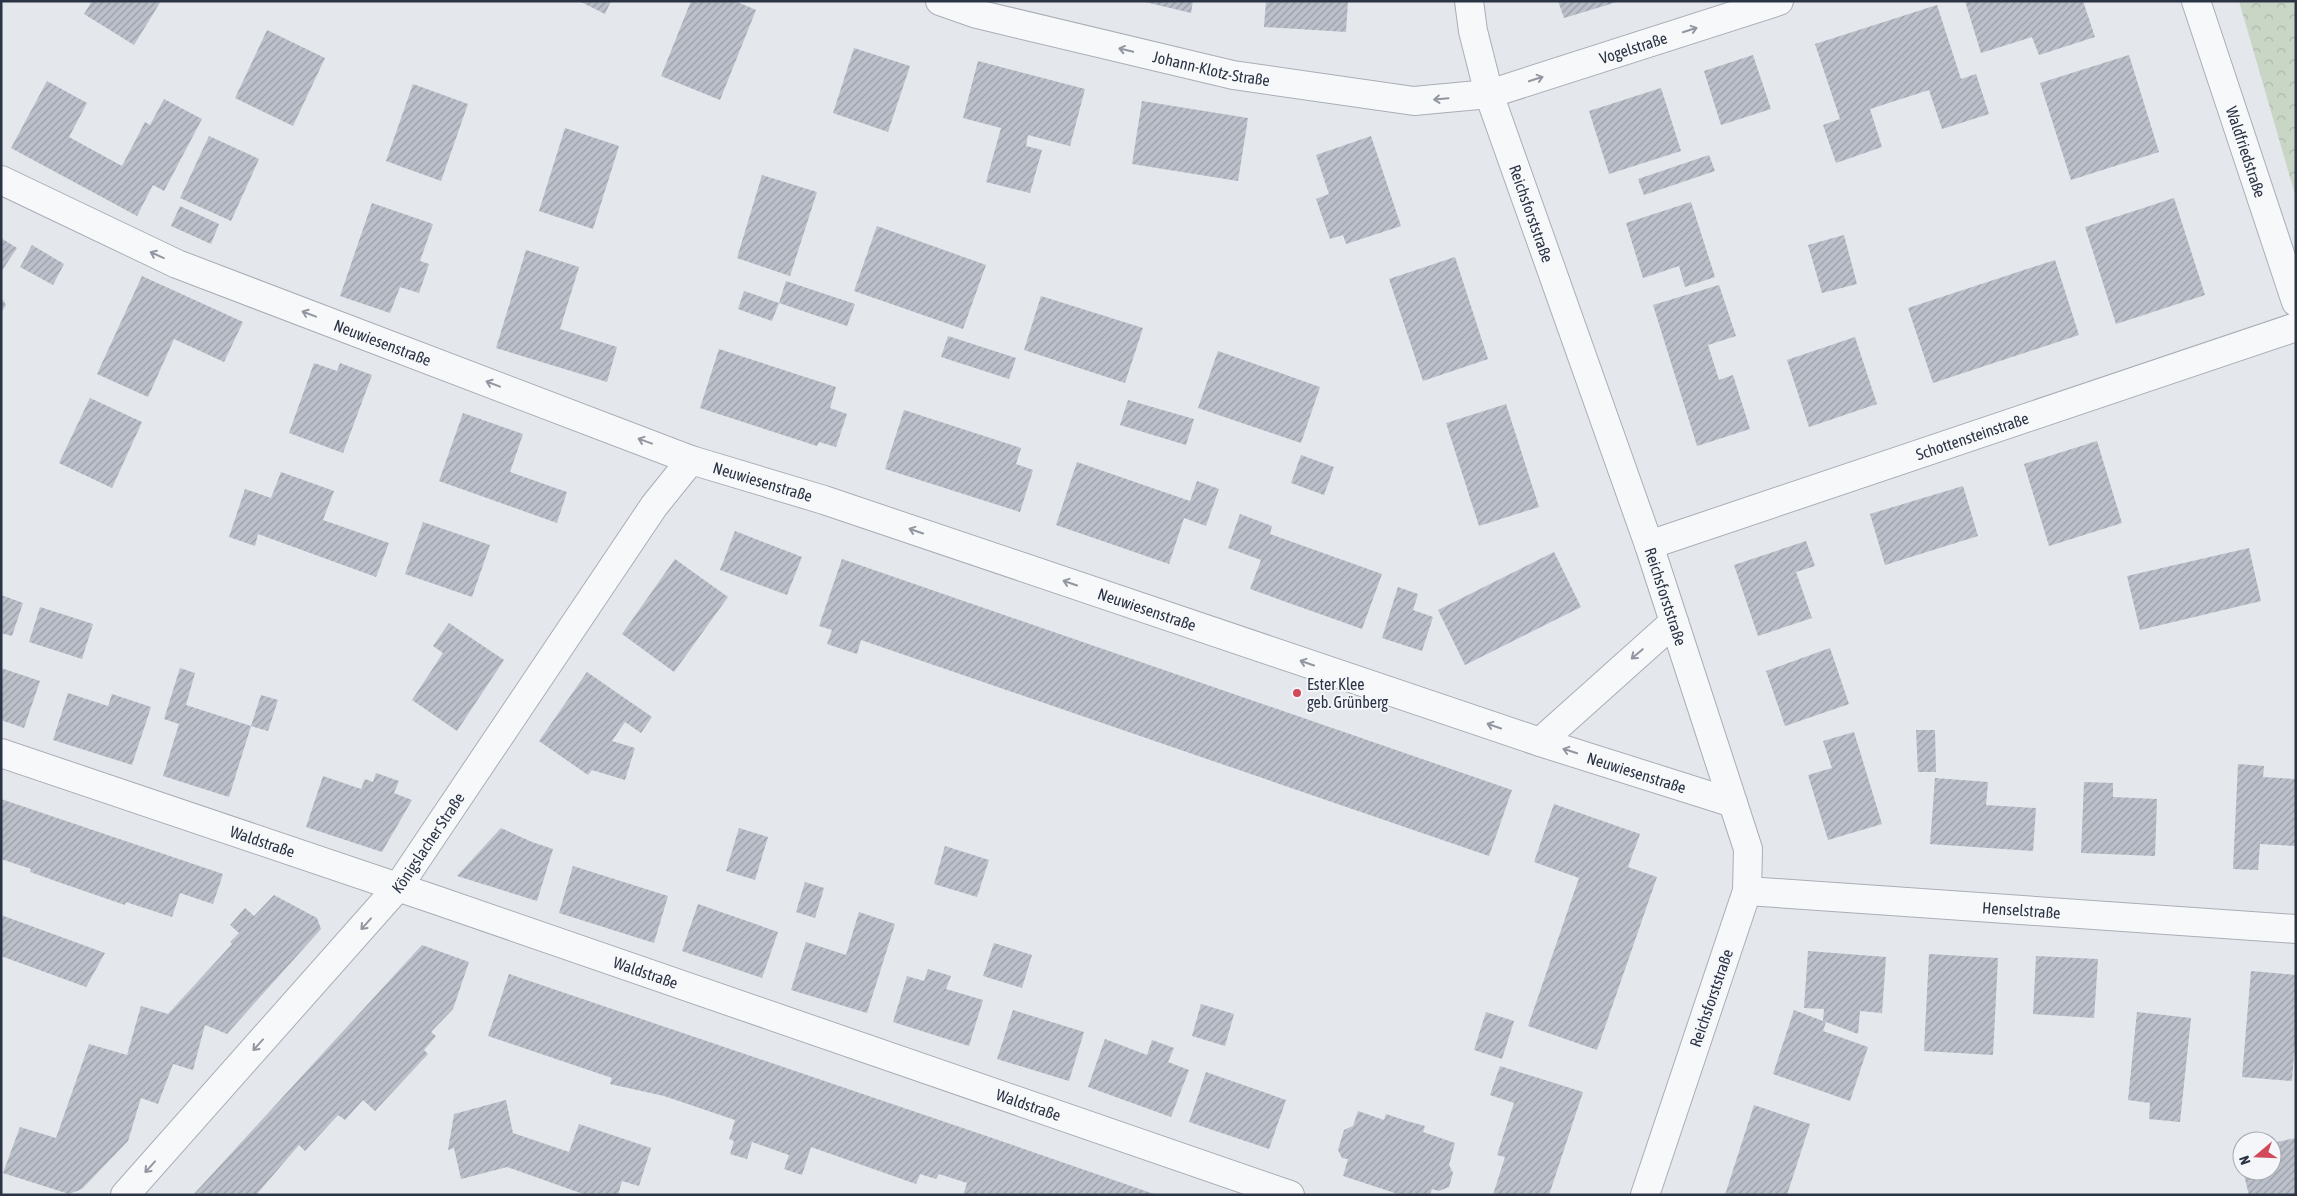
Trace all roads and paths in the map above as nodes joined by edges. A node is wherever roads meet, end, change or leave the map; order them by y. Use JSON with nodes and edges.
{"nodes":[{"id":1,"x":940,"y":1,"type":"edge"},
{"id":2,"x":1469,"y":1,"type":"edge"},
{"id":3,"x":1779,"y":1,"type":"edge"},
{"id":4,"x":2196,"y":1,"type":"edge"},
{"id":5,"x":1489,"y":94,"type":"junction"},
{"id":6,"x":1,"y":180,"type":"edge"},
{"id":7,"x":2296,"y":302,"type":"edge"},
{"id":8,"x":2296,"y":328,"type":"edge"},
{"id":9,"x":691,"y":460,"type":"junction"},
{"id":10,"x":1648,"y":545,"type":"junction"},
{"id":11,"x":1674,"y":622,"type":"junction"},
{"id":12,"x":1540,"y":742,"type":"junction"},
{"id":13,"x":1,"y":753,"type":"edge"},
{"id":14,"x":1733,"y":803,"type":"junction"},
{"id":15,"x":398,"y":888,"type":"junction"},
{"id":16,"x":1747,"y":891,"type":"junction"},
{"id":17,"x":2296,"y":929,"type":"edge"},
{"id":18,"x":125,"y":1195,"type":"edge"},
{"id":19,"x":1290,"y":1195,"type":"edge"},
{"id":20,"x":1645,"y":1195,"type":"edge"}],
"edges":[{"from":5,"to":1,"type":"street","name":"Johann-Klotz-Straße","one_way":true},
{"from":2,"to":5,"type":"street","name":"Reichsforststraße"},
{"from":5,"to":3,"type":"street","name":"Vogelstraße","one_way":true},
{"from":4,"to":7,"type":"street","name":"Waldfriedstraße"},
{"from":5,"to":10,"type":"street","name":"Reichsforststraße"},
{"from":9,"to":6,"type":"street","name":"Neuwiesenstraße","one_way":true},
{"from":8,"to":10,"type":"street","name":"Schottensteinstraße"},
{"from":12,"to":9,"type":"street","name":"Neuwiesenstraße","one_way":true},
{"from":9,"to":15,"type":"street","name":"Königslacher Straße"},
{"from":10,"to":11,"type":"street","name":"Reichsforststraße"},
{"from":11,"to":12,"type":"street","one_way":true},
{"from":11,"to":14,"type":"street","name":"Reichsforststraße"},
{"from":14,"to":12,"type":"street","name":"Neuwiesenstraße","one_way":true},
{"from":13,"to":15,"type":"street","name":"Waldstraße"},
{"from":14,"to":16,"type":"street","name":"Reichsforststraße"},
{"from":15,"to":18,"type":"street","name":"Königslacher Straße","one_way":true},
{"from":15,"to":19,"type":"street","name":"Waldstraße"},
{"from":16,"to":17,"type":"street","name":"Henselstraße"},
{"from":16,"to":20,"type":"street","name":"Reichsforststraße"}]}
